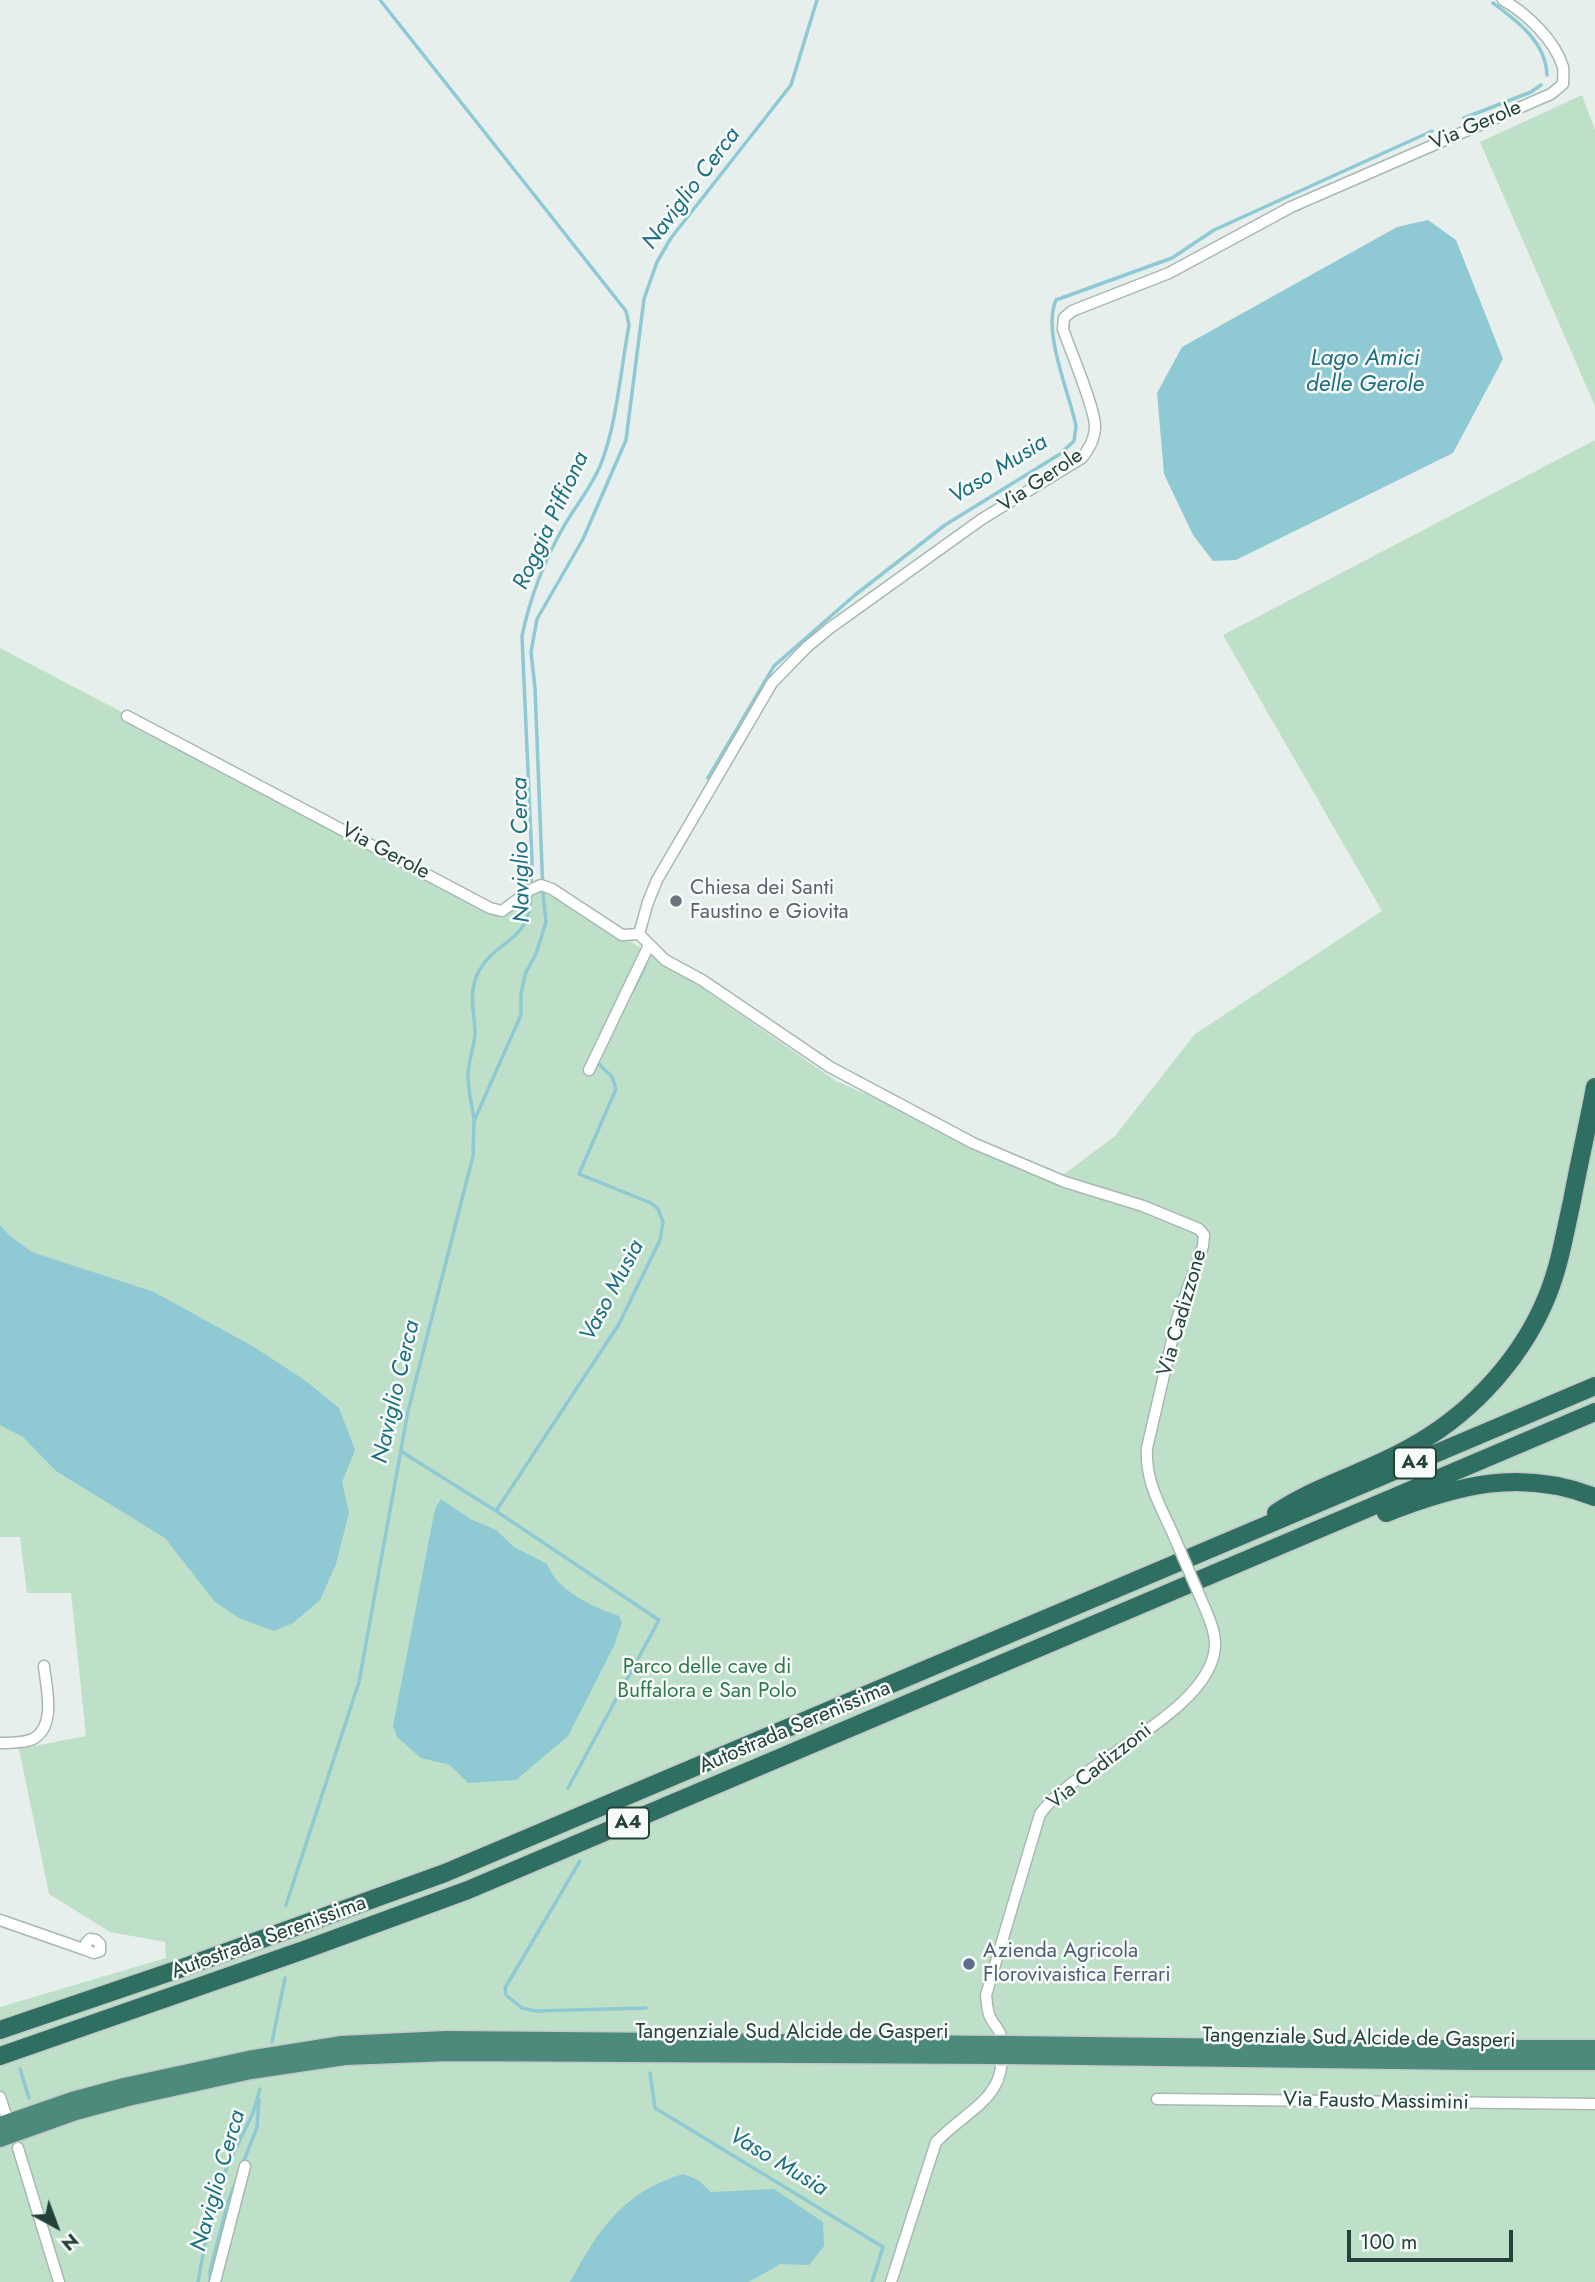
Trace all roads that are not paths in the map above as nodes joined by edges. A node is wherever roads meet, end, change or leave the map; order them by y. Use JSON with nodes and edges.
{"nodes":[{"id":1,"x":1503,"y":0,"type":"edge"},
{"id":2,"x":127,"y":716,"type":"dead end"},
{"id":3,"x":639,"y":934,"type":"junction"},
{"id":4,"x":649,"y":945,"type":"junction"},
{"id":5,"x":589,"y":1070,"type":"dead end"},
{"id":6,"x":1595,"y":1087,"type":"edge"},
{"id":7,"x":1595,"y":1386,"type":"edge"},
{"id":8,"x":1595,"y":1412,"type":"edge"},
{"id":9,"x":1595,"y":1497,"type":"edge"},
{"id":10,"x":1173,"y":1534,"type":"joint"},
{"id":11,"x":1235,"y":1540,"type":"junction"},
{"id":12,"x":1244,"y":1562,"type":"junction"},
{"id":13,"x":44,"y":1666,"type":"dead end"},
{"id":14,"x":0,"y":1743,"type":"edge"},
{"id":15,"x":0,"y":1920,"type":"edge"},
{"id":16,"x":86,"y":1950,"type":"dead end"},
{"id":17,"x":0,"y":2030,"type":"edge"},
{"id":18,"x":1595,"y":2048,"type":"edge"},
{"id":19,"x":1001,"y":2050,"type":"junction"},
{"id":20,"x":0,"y":2056,"type":"edge"},
{"id":21,"x":1595,"y":2062,"type":"edge"},
{"id":22,"x":0,"y":2097,"type":"edge"},
{"id":23,"x":1157,"y":2099,"type":"dead end"},
{"id":24,"x":1595,"y":2104,"type":"edge"},
{"id":25,"x":3,"y":2120,"type":"edge"},
{"id":26,"x":0,"y":2139,"type":"edge"},
{"id":27,"x":18,"y":2148,"type":"dead end"},
{"id":28,"x":245,"y":2166,"type":"dead end"},
{"id":29,"x":58,"y":2282,"type":"edge"},
{"id":30,"x":215,"y":2282,"type":"edge"},
{"id":31,"x":891,"y":2282,"type":"edge"}],
"edges":[{"from":1,"to":3,"type":"street","name":"Via Gerole"},
{"from":2,"to":3,"type":"street","name":"Via Gerole"},
{"from":3,"to":4,"type":"street"},
{"from":4,"to":5,"type":"street"},
{"from":4,"to":10,"type":"street","name":"Via Cadizzone"},
{"from":6,"to":11,"type":"highway"},
{"from":7,"to":11,"type":"highway","name":"Autostrada Serenissima","number":"A4"},
{"from":8,"to":12,"type":"highway","name":"Autostrada Serenissima","number":"A4"},
{"from":9,"to":12,"type":"highway"},
{"from":10,"to":31,"type":"street","name":"Via Cadizzoni","bridge":true},
{"from":11,"to":17,"type":"highway","name":"Autostrada Serenissima","number":"A4"},
{"from":12,"to":20,"type":"highway","name":"Autostrada Serenissima","number":"A4"},
{"from":13,"to":14,"type":"street"},
{"from":15,"to":16,"type":"street"},
{"from":18,"to":19,"type":"highway","name":"Tangenziale Sud Alcide de Gasperi"},
{"from":19,"to":21,"type":"highway","name":"Tangenziale Sud Alcide de Gasperi"},
{"from":19,"to":25,"type":"highway","name":"Tangenziale Sud Alcide de Gasperi"},
{"from":19,"to":26,"type":"highway","name":"Tangenziale Sud Alcide de Gasperi"},
{"from":22,"to":25,"type":"street"},
{"from":23,"to":24,"type":"street","name":"Via Fausto Massimini"},
{"from":27,"to":29,"type":"street"},
{"from":28,"to":30,"type":"street"}]}
